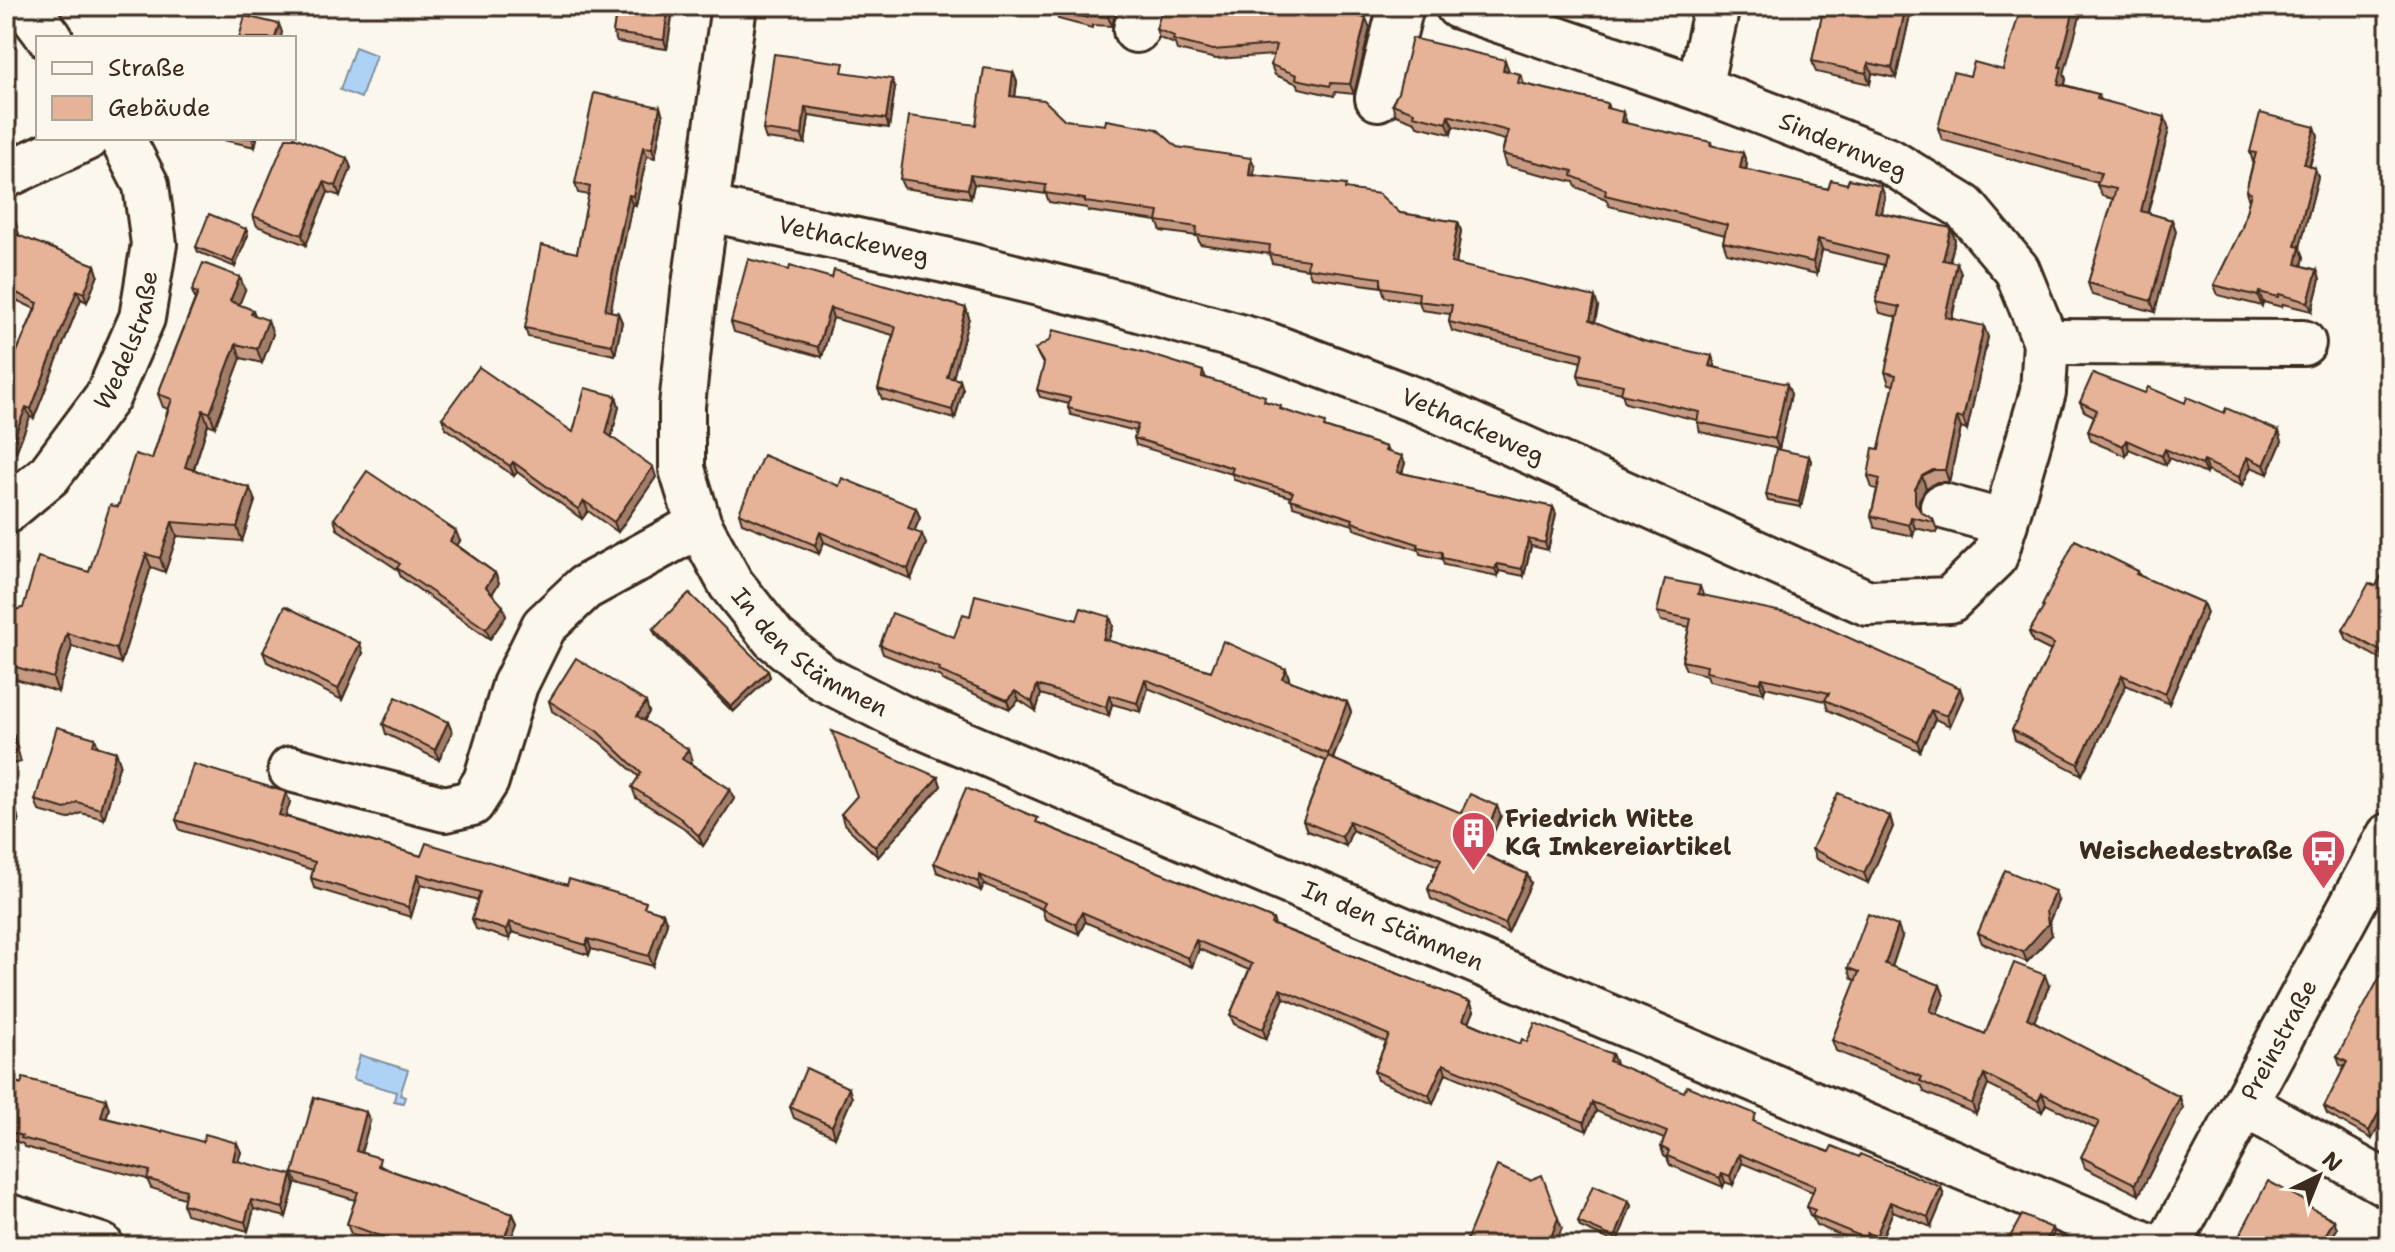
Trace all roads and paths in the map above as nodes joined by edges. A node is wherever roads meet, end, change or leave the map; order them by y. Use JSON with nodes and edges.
{"nodes":[{"id":1,"x":26,"y":6,"type":"edge"},
{"id":2,"x":734,"y":6,"type":"edge"},
{"id":3,"x":1401,"y":6,"type":"edge"},
{"id":4,"x":1458,"y":6,"type":"edge"},
{"id":5,"x":1717,"y":6,"type":"edge"},
{"id":6,"x":48,"y":36,"type":"edge"},
{"id":7,"x":1699,"y":88,"type":"junction"},
{"id":8,"x":1378,"y":98,"type":"dead end"},
{"id":9,"x":82,"y":140,"type":"edge"},
{"id":10,"x":123,"y":140,"type":"edge"},
{"id":11,"x":6,"y":175,"type":"edge"},
{"id":12,"x":705,"y":208,"type":"junction"},
{"id":13,"x":2046,"y":342,"type":"junction"},
{"id":14,"x":2303,"y":343,"type":"dead end"},
{"id":15,"x":1943,"y":506,"type":"dead end"},
{"id":16,"x":6,"y":511,"type":"edge"},
{"id":17,"x":2005,"y":523,"type":"junction"},
{"id":18,"x":699,"y":525,"type":"junction"},
{"id":19,"x":291,"y":769,"type":"dead end"},
{"id":20,"x":2389,"y":836,"type":"edge"},
{"id":21,"x":2246,"y":1105,"type":"junction"},
{"id":22,"x":2389,"y":1185,"type":"edge"},
{"id":23,"x":6,"y":1216,"type":"edge"},
{"id":24,"x":101,"y":1246,"type":"edge"},
{"id":25,"x":2149,"y":1246,"type":"edge"},
{"id":26,"x":2168,"y":1246,"type":"edge"}],
"edges":[{"from":1,"to":6,"type":"street"},
{"from":2,"to":12,"type":"street","name":"In den Stämmen"},
{"from":3,"to":8,"type":"street"},
{"from":4,"to":7,"type":"street","name":"Sindernweg"},
{"from":5,"to":7,"type":"street"},
{"from":7,"to":13,"type":"street","name":"Sindernweg"},
{"from":9,"to":11,"type":"street"},
{"from":10,"to":16,"type":"street","name":"Wedelstraße"},
{"from":12,"to":17,"type":"street","name":"Vethackeweg"},
{"from":12,"to":18,"type":"street","name":"In den Stämmen"},
{"from":13,"to":14,"type":"street"},
{"from":13,"to":17,"type":"street","name":"Vethackeweg"},
{"from":15,"to":17,"type":"street"},
{"from":18,"to":19,"type":"street"},
{"from":18,"to":25,"type":"street","name":"In den Stämmen"},
{"from":20,"to":21,"type":"street","name":"Preinstraße"},
{"from":21,"to":22,"type":"street"},
{"from":21,"to":26,"type":"street","name":"Preinstraße"},
{"from":23,"to":24,"type":"street"}]}
